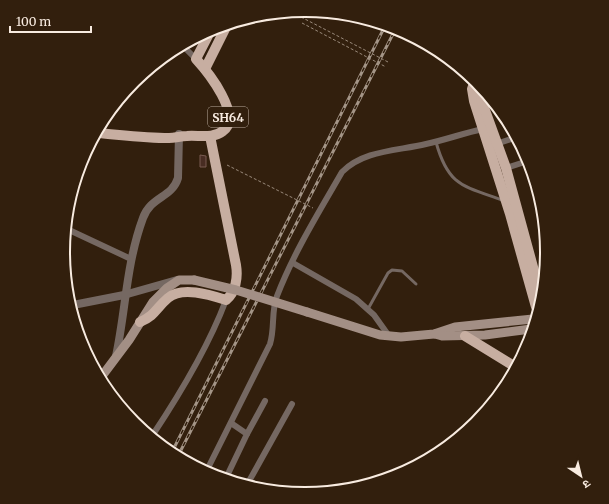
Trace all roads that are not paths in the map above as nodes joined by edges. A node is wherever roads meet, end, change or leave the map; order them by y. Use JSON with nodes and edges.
{"nodes":[{"id":1,"x":224,"y":31,"type":"edge"},
{"id":2,"x":207,"y":39,"type":"edge"},
{"id":3,"x":186,"y":49,"type":"edge"},
{"id":4,"x":196,"y":60,"type":"junction"},
{"id":5,"x":205,"y":69,"type":"junction"},
{"id":6,"x":473,"y":89,"type":"edge"},
{"id":7,"x":485,"y":102,"type":"edge"},
{"id":8,"x":105,"y":128,"type":"edge"},
{"id":9,"x":483,"y":129,"type":"junction"},
{"id":10,"x":101,"y":133,"type":"edge"},
{"id":11,"x":182,"y":136,"type":"junction"},
{"id":12,"x":210,"y":136,"type":"junction"},
{"id":13,"x":511,"y":139,"type":"edge"},
{"id":14,"x":436,"y":142,"type":"junction"},
{"id":15,"x":493,"y":146,"type":"junction"},
{"id":16,"x":522,"y":163,"type":"edge"},
{"id":17,"x":506,"y":168,"type":"junction"},
{"id":18,"x":506,"y":201,"type":"junction"},
{"id":19,"x":71,"y":231,"type":"edge"},
{"id":20,"x":131,"y":259,"type":"junction"},
{"id":21,"x":293,"y":262,"type":"junction"},
{"id":22,"x":179,"y":280,"type":"junction"},
{"id":23,"x":537,"y":282,"type":"edge"},
{"id":24,"x":416,"y":284,"type":"dead end"},
{"id":25,"x":124,"y":295,"type":"junction"},
{"id":26,"x":226,"y":300,"type":"junction"},
{"id":27,"x":534,"y":301,"type":"edge"},
{"id":28,"x":76,"y":304,"type":"edge"},
{"id":29,"x":368,"y":309,"type":"junction"},
{"id":30,"x":529,"y":319,"type":"edge"},
{"id":31,"x":140,"y":322,"type":"junction"},
{"id":32,"x":526,"y":329,"type":"edge"},
{"id":33,"x":434,"y":334,"type":"junction"},
{"id":34,"x":389,"y":336,"type":"junction"},
{"id":35,"x":465,"y":336,"type":"junction"},
{"id":36,"x":116,"y":356,"type":"junction"},
{"id":37,"x":511,"y":364,"type":"edge"},
{"id":38,"x":104,"y":374,"type":"edge"},
{"id":39,"x":265,"y":401,"type":"dead end"},
{"id":40,"x":292,"y":404,"type":"dead end"},
{"id":41,"x":231,"y":423,"type":"junction"},
{"id":42,"x":154,"y":433,"type":"edge"},
{"id":43,"x":248,"y":434,"type":"junction"},
{"id":44,"x":209,"y":466,"type":"edge"},
{"id":45,"x":228,"y":474,"type":"edge"},
{"id":46,"x":250,"y":480,"type":"edge"}],
"edges":[{"from":1,"to":5,"type":"main road"},
{"from":2,"to":4,"type":"main road"},
{"from":3,"to":4,"type":"street"},
{"from":4,"to":5,"type":"main road","number":"SH64"},
{"from":5,"to":12,"type":"main road","number":"SH64"},
{"from":6,"to":9,"type":"main road"},
{"from":7,"to":15,"type":"main road"},
{"from":8,"to":11,"type":"main road","number":"SH64"},
{"from":9,"to":14,"type":"street"},
{"from":9,"to":15,"type":"main road"},
{"from":10,"to":11,"type":"main road","number":"SH64"},
{"from":11,"to":12,"type":"main road","number":"SH64"},
{"from":11,"to":20,"type":"street"},
{"from":12,"to":26,"type":"main road"},
{"from":13,"to":15,"type":"street"},
{"from":14,"to":18,"type":"lane"},
{"from":14,"to":21,"type":"street"},
{"from":15,"to":17,"type":"main road"},
{"from":15,"to":18,"type":"main road"},
{"from":16,"to":17,"type":"street"},
{"from":17,"to":23,"type":"main road"},
{"from":18,"to":27,"type":"main road"},
{"from":19,"to":20,"type":"street"},
{"from":20,"to":25,"type":"street"},
{"from":21,"to":29,"type":"street"},
{"from":21,"to":41,"type":"street"},
{"from":22,"to":25,"type":"street"},
{"from":22,"to":31,"type":"main road"},
{"from":22,"to":34,"type":"main road","bridge":true},
{"from":24,"to":29,"type":"lane"},
{"from":25,"to":28,"type":"street"},
{"from":25,"to":36,"type":"street"},
{"from":26,"to":31,"type":"main road"},
{"from":26,"to":42,"type":"street"},
{"from":29,"to":34,"type":"street"},
{"from":30,"to":33,"type":"main road"},
{"from":31,"to":36,"type":"main road"},
{"from":32,"to":35,"type":"main road"},
{"from":33,"to":34,"type":"main road"},
{"from":33,"to":35,"type":"main road"},
{"from":35,"to":37,"type":"main road"},
{"from":36,"to":38,"type":"main road"},
{"from":39,"to":43,"type":"street"},
{"from":40,"to":46,"type":"street"},
{"from":41,"to":43,"type":"street"},
{"from":41,"to":44,"type":"street"},
{"from":43,"to":45,"type":"street"}]}
